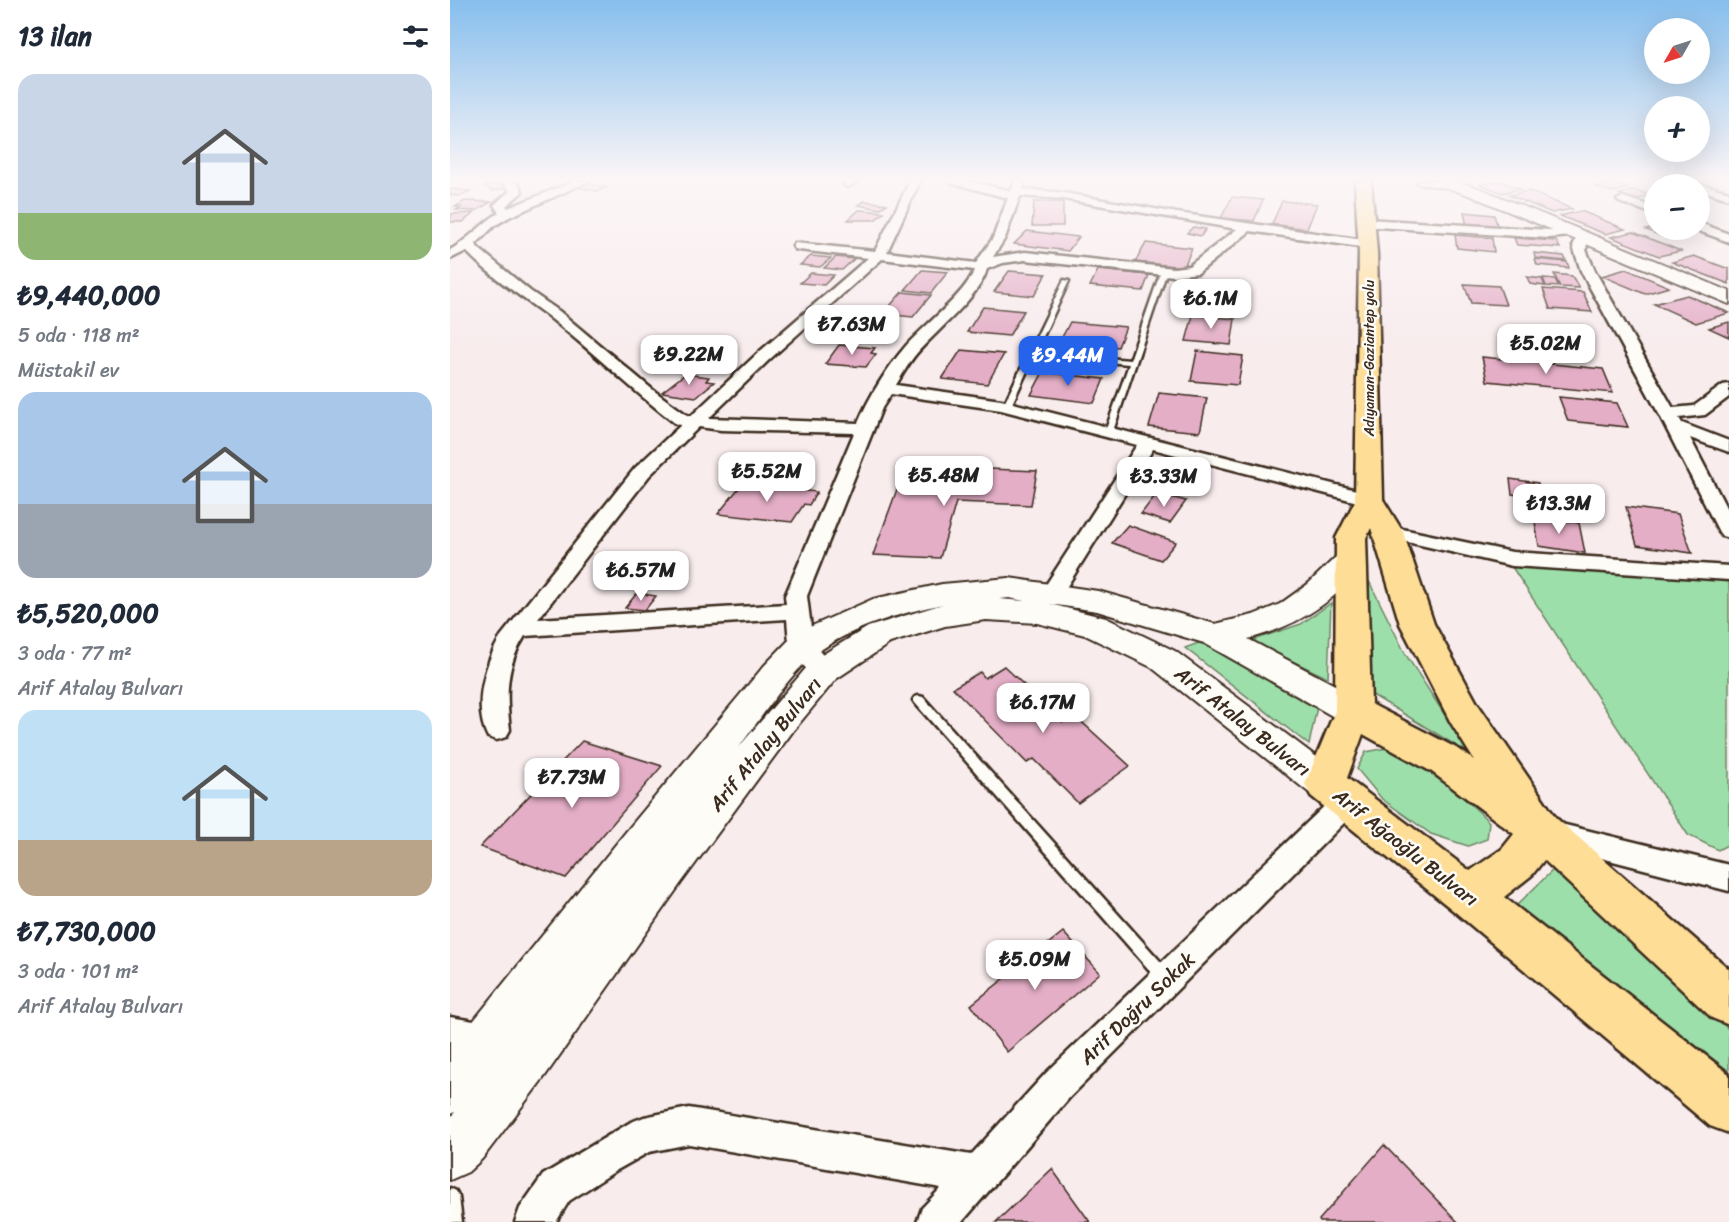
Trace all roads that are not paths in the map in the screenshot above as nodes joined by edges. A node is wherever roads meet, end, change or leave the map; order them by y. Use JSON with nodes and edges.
{"nodes":[{"id":1,"x":475,"y":238,"type":"edge"},
{"id":2,"x":887,"y":238,"type":"edge"},
{"id":3,"x":999,"y":238,"type":"edge"},
{"id":4,"x":1234,"y":238,"type":"edge"},
{"id":5,"x":1367,"y":238,"type":"edge"},
{"id":6,"x":1577,"y":238,"type":"edge"},
{"id":7,"x":1586,"y":238,"type":"edge"},
{"id":8,"x":470,"y":244,"type":"junction"},
{"id":9,"x":799,"y":246,"type":"dead end"},
{"id":10,"x":450,"y":255,"type":"edge"},
{"id":11,"x":879,"y":255,"type":"junction"},
{"id":12,"x":981,"y":267,"type":"junction"},
{"id":13,"x":1164,"y":271,"type":"junction"},
{"id":14,"x":1066,"y":281,"type":"dead end"},
{"id":15,"x":1729,"y":298,"type":"edge"},
{"id":16,"x":1032,"y":354,"type":"junction"},
{"id":17,"x":1133,"y":362,"type":"junction"},
{"id":18,"x":886,"y":388,"type":"junction"},
{"id":19,"x":1729,"y":389,"type":"edge"},
{"id":20,"x":1007,"y":406,"type":"junction"},
{"id":21,"x":1671,"y":420,"type":"junction"},
{"id":22,"x":694,"y":423,"type":"junction"},
{"id":23,"x":864,"y":428,"type":"junction"},
{"id":24,"x":1109,"y":432,"type":"junction"},
{"id":25,"x":1148,"y":442,"type":"junction"},
{"id":26,"x":1729,"y":447,"type":"edge"},
{"id":27,"x":1378,"y":516,"type":"junction"},
{"id":28,"x":1729,"y":532,"type":"edge"},
{"id":29,"x":1350,"y":559,"type":"junction"},
{"id":30,"x":1729,"y":573,"type":"edge"},
{"id":31,"x":1051,"y":594,"type":"junction"},
{"id":32,"x":797,"y":611,"type":"junction"},
{"id":33,"x":518,"y":628,"type":"junction"},
{"id":34,"x":1215,"y":635,"type":"junction"},
{"id":35,"x":813,"y":659,"type":"junction"},
{"id":36,"x":919,"y":700,"type":"dead end"},
{"id":37,"x":1353,"y":711,"type":"junction"},
{"id":38,"x":497,"y":730,"type":"dead end"},
{"id":39,"x":1336,"y":793,"type":"junction"},
{"id":40,"x":1541,"y":831,"type":"junction"},
{"id":41,"x":1729,"y":878,"type":"edge"},
{"id":42,"x":1470,"y":897,"type":"junction"},
{"id":43,"x":1167,"y":979,"type":"junction"},
{"id":44,"x":1729,"y":1001,"type":"edge"},
{"id":45,"x":450,"y":1034,"type":"edge"},
{"id":46,"x":489,"y":1039,"type":"junction"},
{"id":47,"x":528,"y":1059,"type":"junction"},
{"id":48,"x":450,"y":1089,"type":"edge"},
{"id":49,"x":1729,"y":1107,"type":"edge"},
{"id":50,"x":450,"y":1154,"type":"edge"},
{"id":51,"x":977,"y":1176,"type":"junction"},
{"id":52,"x":450,"y":1197,"type":"edge"},
{"id":53,"x":453,"y":1222,"type":"edge"},
{"id":54,"x":534,"y":1222,"type":"edge"},
{"id":55,"x":936,"y":1222,"type":"edge"}],
"edges":[{"from":1,"to":8,"type":"street"},
{"from":2,"to":11,"type":"street"},
{"from":3,"to":12,"type":"street"},
{"from":4,"to":13,"type":"street"},
{"from":5,"to":27,"type":"main road","name":"Adıyaman-Gaziantep yolu"},
{"from":6,"to":21,"type":"street"},
{"from":7,"to":15,"type":"main road"},
{"from":8,"to":10,"type":"street"},
{"from":8,"to":22,"type":"street"},
{"from":9,"to":11,"type":"street"},
{"from":11,"to":12,"type":"street"},
{"from":11,"to":22,"type":"street"},
{"from":12,"to":13,"type":"street"},
{"from":12,"to":18,"type":"street"},
{"from":13,"to":17,"type":"lane"},
{"from":14,"to":16,"type":"lane"},
{"from":16,"to":17,"type":"lane"},
{"from":16,"to":20,"type":"lane"},
{"from":17,"to":24,"type":"lane"},
{"from":18,"to":20,"type":"street"},
{"from":18,"to":23,"type":"street"},
{"from":19,"to":21,"type":"street"},
{"from":20,"to":24,"type":"street"},
{"from":21,"to":26,"type":"street"},
{"from":21,"to":28,"type":"street"},
{"from":22,"to":23,"type":"street"},
{"from":22,"to":33,"type":"street"},
{"from":23,"to":32,"type":"street"},
{"from":24,"to":25,"type":"street"},
{"from":25,"to":27,"type":"street"},
{"from":25,"to":31,"type":"street"},
{"from":27,"to":29,"type":"main road","name":"Arif Ağaoğlu Bulvarı"},
{"from":27,"to":30,"type":"street"},
{"from":27,"to":40,"type":"main road"},
{"from":29,"to":34,"type":"main road"},
{"from":29,"to":37,"type":"main road","name":"Arif Ağaoğlu Bulvarı"},
{"from":31,"to":34,"type":"main road","name":"Arif Atalay Bulvarı"},
{"from":31,"to":35,"type":"main road","name":"Arif Atalay Bulvarı"},
{"from":32,"to":33,"type":"street"},
{"from":32,"to":35,"type":"street"},
{"from":33,"to":38,"type":"street"},
{"from":34,"to":37,"type":"main road","name":"Arif Atalay Bulvarı"},
{"from":35,"to":39,"type":"main road","name":"Arif Atalay Bulvarı"},
{"from":35,"to":46,"type":"main road","name":"Arif Atalay Bulvarı"},
{"from":35,"to":47,"type":"main road","name":"Arif Atalay Bulvarı"},
{"from":36,"to":43,"type":"lane"},
{"from":37,"to":39,"type":"main road","name":"Arif Ağaoğlu Bulvarı"},
{"from":37,"to":40,"type":"main road"},
{"from":39,"to":42,"type":"main road","name":"Arif Ağaoğlu Bulvarı"},
{"from":39,"to":43,"type":"street","name":"Arif Doğru Sokak"},
{"from":40,"to":41,"type":"street"},
{"from":40,"to":42,"type":"main road"},
{"from":40,"to":44,"type":"main road"},
{"from":42,"to":49,"type":"main road","name":"Arif Ağaoğlu Bulvarı"},
{"from":43,"to":51,"type":"street","name":"Arif Doğru Sokak"},
{"from":45,"to":46,"type":"street"},
{"from":46,"to":47,"type":"street"},
{"from":46,"to":48,"type":"main road","name":"Arif Atalay Bulvarı"},
{"from":47,"to":50,"type":"main road","name":"Arif Atalay Bulvarı"},
{"from":51,"to":54,"type":"street"},
{"from":51,"to":55,"type":"street","name":"Arif Doğru Sokak"},
{"from":52,"to":53,"type":"lane"}]}
